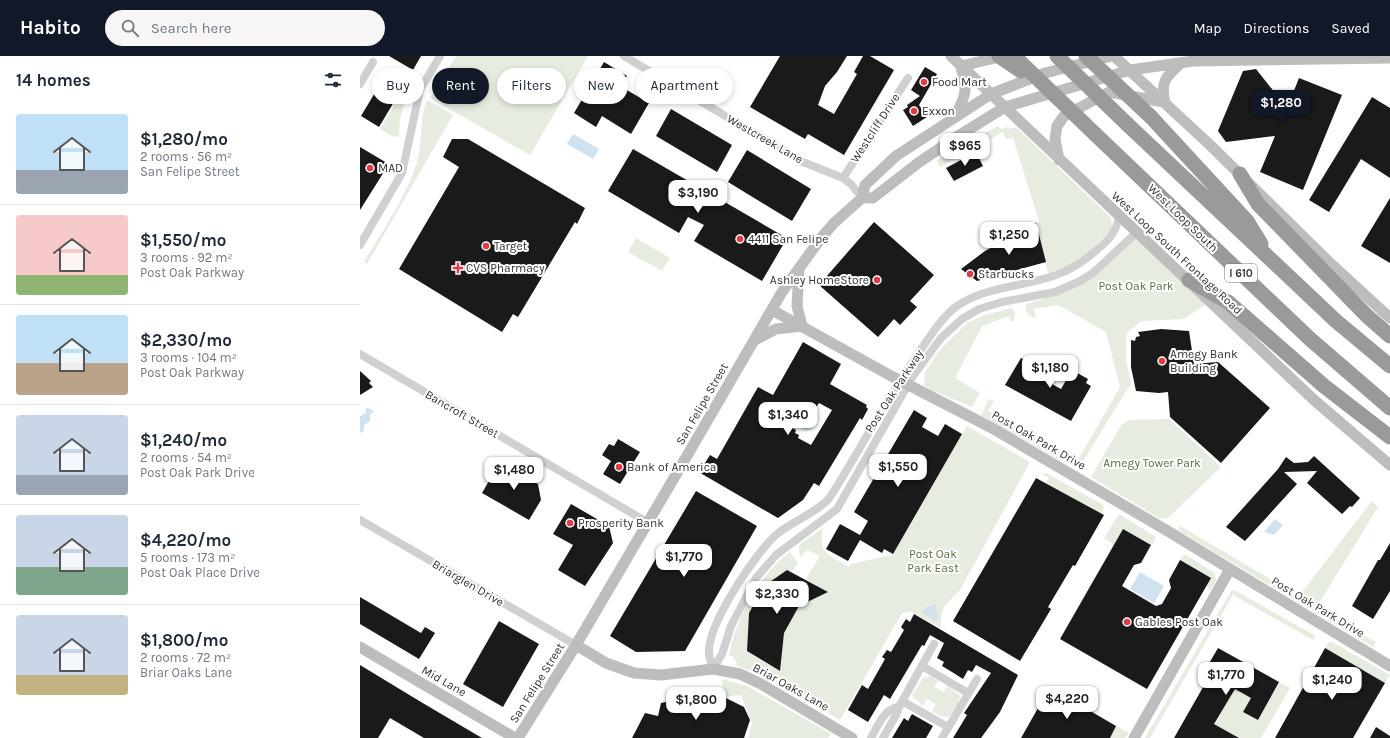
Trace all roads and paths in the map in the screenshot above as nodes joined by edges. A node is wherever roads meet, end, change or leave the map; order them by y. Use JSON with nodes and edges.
{"nodes":[{"id":1,"x":440,"y":56,"type":"edge"},
{"id":2,"x":624,"y":56,"type":"edge"},
{"id":3,"x":951,"y":56,"type":"edge"},
{"id":4,"x":999,"y":56,"type":"edge"},
{"id":5,"x":1004,"y":56,"type":"edge"},
{"id":6,"x":1014,"y":56,"type":"edge"},
{"id":7,"x":1056,"y":56,"type":"edge"},
{"id":8,"x":1086,"y":56,"type":"edge"},
{"id":9,"x":1113,"y":56,"type":"edge"},
{"id":10,"x":1278,"y":58,"type":"edge"},
{"id":11,"x":1390,"y":58,"type":"edge"},
{"id":12,"x":373,"y":62,"type":"dead end"},
{"id":13,"x":1181,"y":62,"type":"junction"},
{"id":14,"x":961,"y":66,"type":"junction"},
{"id":15,"x":1130,"y":70,"type":"junction"},
{"id":16,"x":908,"y":78,"type":"dead end"},
{"id":17,"x":360,"y":84,"type":"edge"},
{"id":18,"x":991,"y":94,"type":"junction"},
{"id":19,"x":1054,"y":94,"type":"junction"},
{"id":20,"x":1165,"y":102,"type":"junction"},
{"id":21,"x":1005,"y":107,"type":"junction"},
{"id":22,"x":954,"y":118,"type":"junction"},
{"id":23,"x":1059,"y":160,"type":"junction"},
{"id":24,"x":1240,"y":174,"type":"junction"},
{"id":25,"x":842,"y":178,"type":"junction"},
{"id":26,"x":862,"y":198,"type":"junction"},
{"id":27,"x":1119,"y":216,"type":"junction"},
{"id":28,"x":1137,"y":232,"type":"junction"},
{"id":29,"x":360,"y":245,"type":"edge"},
{"id":30,"x":1269,"y":259,"type":"junction"},
{"id":31,"x":799,"y":267,"type":"junction"},
{"id":32,"x":1189,"y":280,"type":"junction"},
{"id":33,"x":1013,"y":286,"type":"junction"},
{"id":34,"x":1016,"y":299,"type":"junction"},
{"id":35,"x":772,"y":310,"type":"junction"},
{"id":36,"x":1389,"y":313,"type":"edge"},
{"id":37,"x":802,"y":326,"type":"junction"},
{"id":38,"x":1390,"y":336,"type":"edge"},
{"id":39,"x":755,"y":340,"type":"junction"},
{"id":40,"x":360,"y":354,"type":"edge"},
{"id":41,"x":1390,"y":366,"type":"edge"},
{"id":42,"x":904,"y":383,"type":"junction"},
{"id":43,"x":1390,"y":408,"type":"edge"},
{"id":44,"x":1390,"y":437,"type":"edge"},
{"id":45,"x":1390,"y":465,"type":"edge"},
{"id":46,"x":360,"y":520,"type":"edge"},
{"id":47,"x":647,"y":522,"type":"junction"},
{"id":48,"x":1230,"y":569,"type":"junction"},
{"id":49,"x":934,"y":644,"type":"dead end"},
{"id":50,"x":576,"y":645,"type":"junction"},
{"id":51,"x":360,"y":647,"type":"edge"},
{"id":52,"x":922,"y":666,"type":"junction"},
{"id":53,"x":1390,"y":666,"type":"edge"},
{"id":54,"x":713,"y":669,"type":"junction"},
{"id":55,"x":977,"y":679,"type":"dead end"},
{"id":56,"x":968,"y":693,"type":"junction"},
{"id":57,"x":900,"y":704,"type":"junction"},
{"id":58,"x":948,"y":727,"type":"junction"},
{"id":59,"x":517,"y":738,"type":"edge"},
{"id":60,"x":852,"y":738,"type":"edge"},
{"id":61,"x":871,"y":738,"type":"edge"},
{"id":62,"x":883,"y":738,"type":"edge"},
{"id":63,"x":942,"y":738,"type":"edge"},
{"id":64,"x":1134,"y":738,"type":"edge"}],
"edges":[{"from":1,"to":29,"type":"street"},
{"from":2,"to":25,"type":"street","name":"Westcreek Lane"},
{"from":3,"to":14,"type":"main road","name":"West Loop South Frontage Road"},
{"from":4,"to":19,"type":"highway","bridge":true},
{"from":5,"to":14,"type":"main road"},
{"from":6,"to":19,"type":"highway","name":"West Loop South","number":"I 610","bridge":true},
{"from":7,"to":30,"type":"highway","number":"I 610","bridge":true},
{"from":8,"to":30,"type":"highway","bridge":true},
{"from":9,"to":15,"type":"main road"},
{"from":9,"to":18,"type":"main road","name":"San Felipe Street"},
{"from":10,"to":11,"type":"main road","name":"San Felipe Street"},
{"from":10,"to":13,"type":"main road","name":"San Felipe Street"},
{"from":12,"to":17,"type":"street"},
{"from":13,"to":15,"type":"main road","name":"San Felipe Street"},
{"from":13,"to":20,"type":"main road"},
{"from":14,"to":18,"type":"main road","name":"West Loop South Frontage Road"},
{"from":14,"to":22,"type":"main road"},
{"from":15,"to":20,"type":"main road"},
{"from":15,"to":21,"type":"main road","name":"San Felipe Street"},
{"from":16,"to":25,"type":"street","name":"Westcliff Drive"},
{"from":18,"to":21,"type":"main road","name":"West Loop South Frontage Road"},
{"from":18,"to":22,"type":"main road","name":"San Felipe Street"},
{"from":19,"to":43,"type":"highway","name":"West Loop South","number":"I 610","bridge":true},
{"from":20,"to":23,"type":"main road"},
{"from":20,"to":24,"type":"main road"},
{"from":21,"to":23,"type":"main road","name":"West Loop South Frontage Road"},
{"from":21,"to":26,"type":"main road","name":"San Felipe Street"},
{"from":22,"to":26,"type":"main road","name":"San Felipe Street"},
{"from":23,"to":27,"type":"main road","name":"West Loop South Frontage Road"},
{"from":24,"to":36,"type":"main road"},
{"from":24,"to":38,"type":"highway"},
{"from":25,"to":26,"type":"street","name":"Westcreek Lane"},
{"from":26,"to":31,"type":"main road","name":"San Felipe Street"},
{"from":27,"to":28,"type":"main road","name":"West Loop South Frontage Road"},
{"from":27,"to":33,"type":"street","name":"Post Oak Parkway"},
{"from":28,"to":32,"type":"main road","name":"West Loop South Frontage Road"},
{"from":28,"to":34,"type":"street","name":"Post Oak Parkway"},
{"from":30,"to":41,"type":"highway","number":"I 610"},
{"from":31,"to":35,"type":"main road","name":"San Felipe Street"},
{"from":31,"to":37,"type":"main road"},
{"from":32,"to":44,"type":"highway"},
{"from":32,"to":45,"type":"main road","name":"West Loop South Frontage Road"},
{"from":33,"to":34,"type":"street"},
{"from":33,"to":42,"type":"street","name":"Post Oak Parkway"},
{"from":34,"to":42,"type":"street","name":"Post Oak Parkway"},
{"from":35,"to":37,"type":"main road","name":"Post Oak Park Drive"},
{"from":35,"to":39,"type":"main road","name":"San Felipe Street"},
{"from":37,"to":39,"type":"main road"},
{"from":37,"to":42,"type":"main road","name":"Post Oak Park Drive"},
{"from":39,"to":47,"type":"main road","name":"San Felipe Street"},
{"from":40,"to":47,"type":"street","name":"Bancroft Street"},
{"from":42,"to":48,"type":"main road","name":"Post Oak Park Drive"},
{"from":42,"to":54,"type":"street","name":"Post Oak Parkway"},
{"from":42,"to":54,"type":"street","name":"Post Oak Parkway"},
{"from":46,"to":50,"type":"street","name":"Briarglen Drive"},
{"from":47,"to":50,"type":"main road","name":"San Felipe Street"},
{"from":48,"to":53,"type":"main road","name":"Post Oak Park Drive"},
{"from":48,"to":64,"type":"main road"},
{"from":49,"to":52,"type":"street"},
{"from":50,"to":54,"type":"main road","name":"Briar Oaks Lane"},
{"from":50,"to":59,"type":"main road","name":"San Felipe Street"},
{"from":51,"to":59,"type":"main road","name":"Mid Lane"},
{"from":52,"to":56,"type":"street"},
{"from":52,"to":57,"type":"street"},
{"from":54,"to":60,"type":"main road","name":"Briar Oaks Lane"},
{"from":55,"to":56,"type":"street"},
{"from":56,"to":58,"type":"street"},
{"from":57,"to":58,"type":"street"},
{"from":57,"to":61,"type":"street"},
{"from":57,"to":62,"type":"street"},
{"from":58,"to":63,"type":"street"}]}
